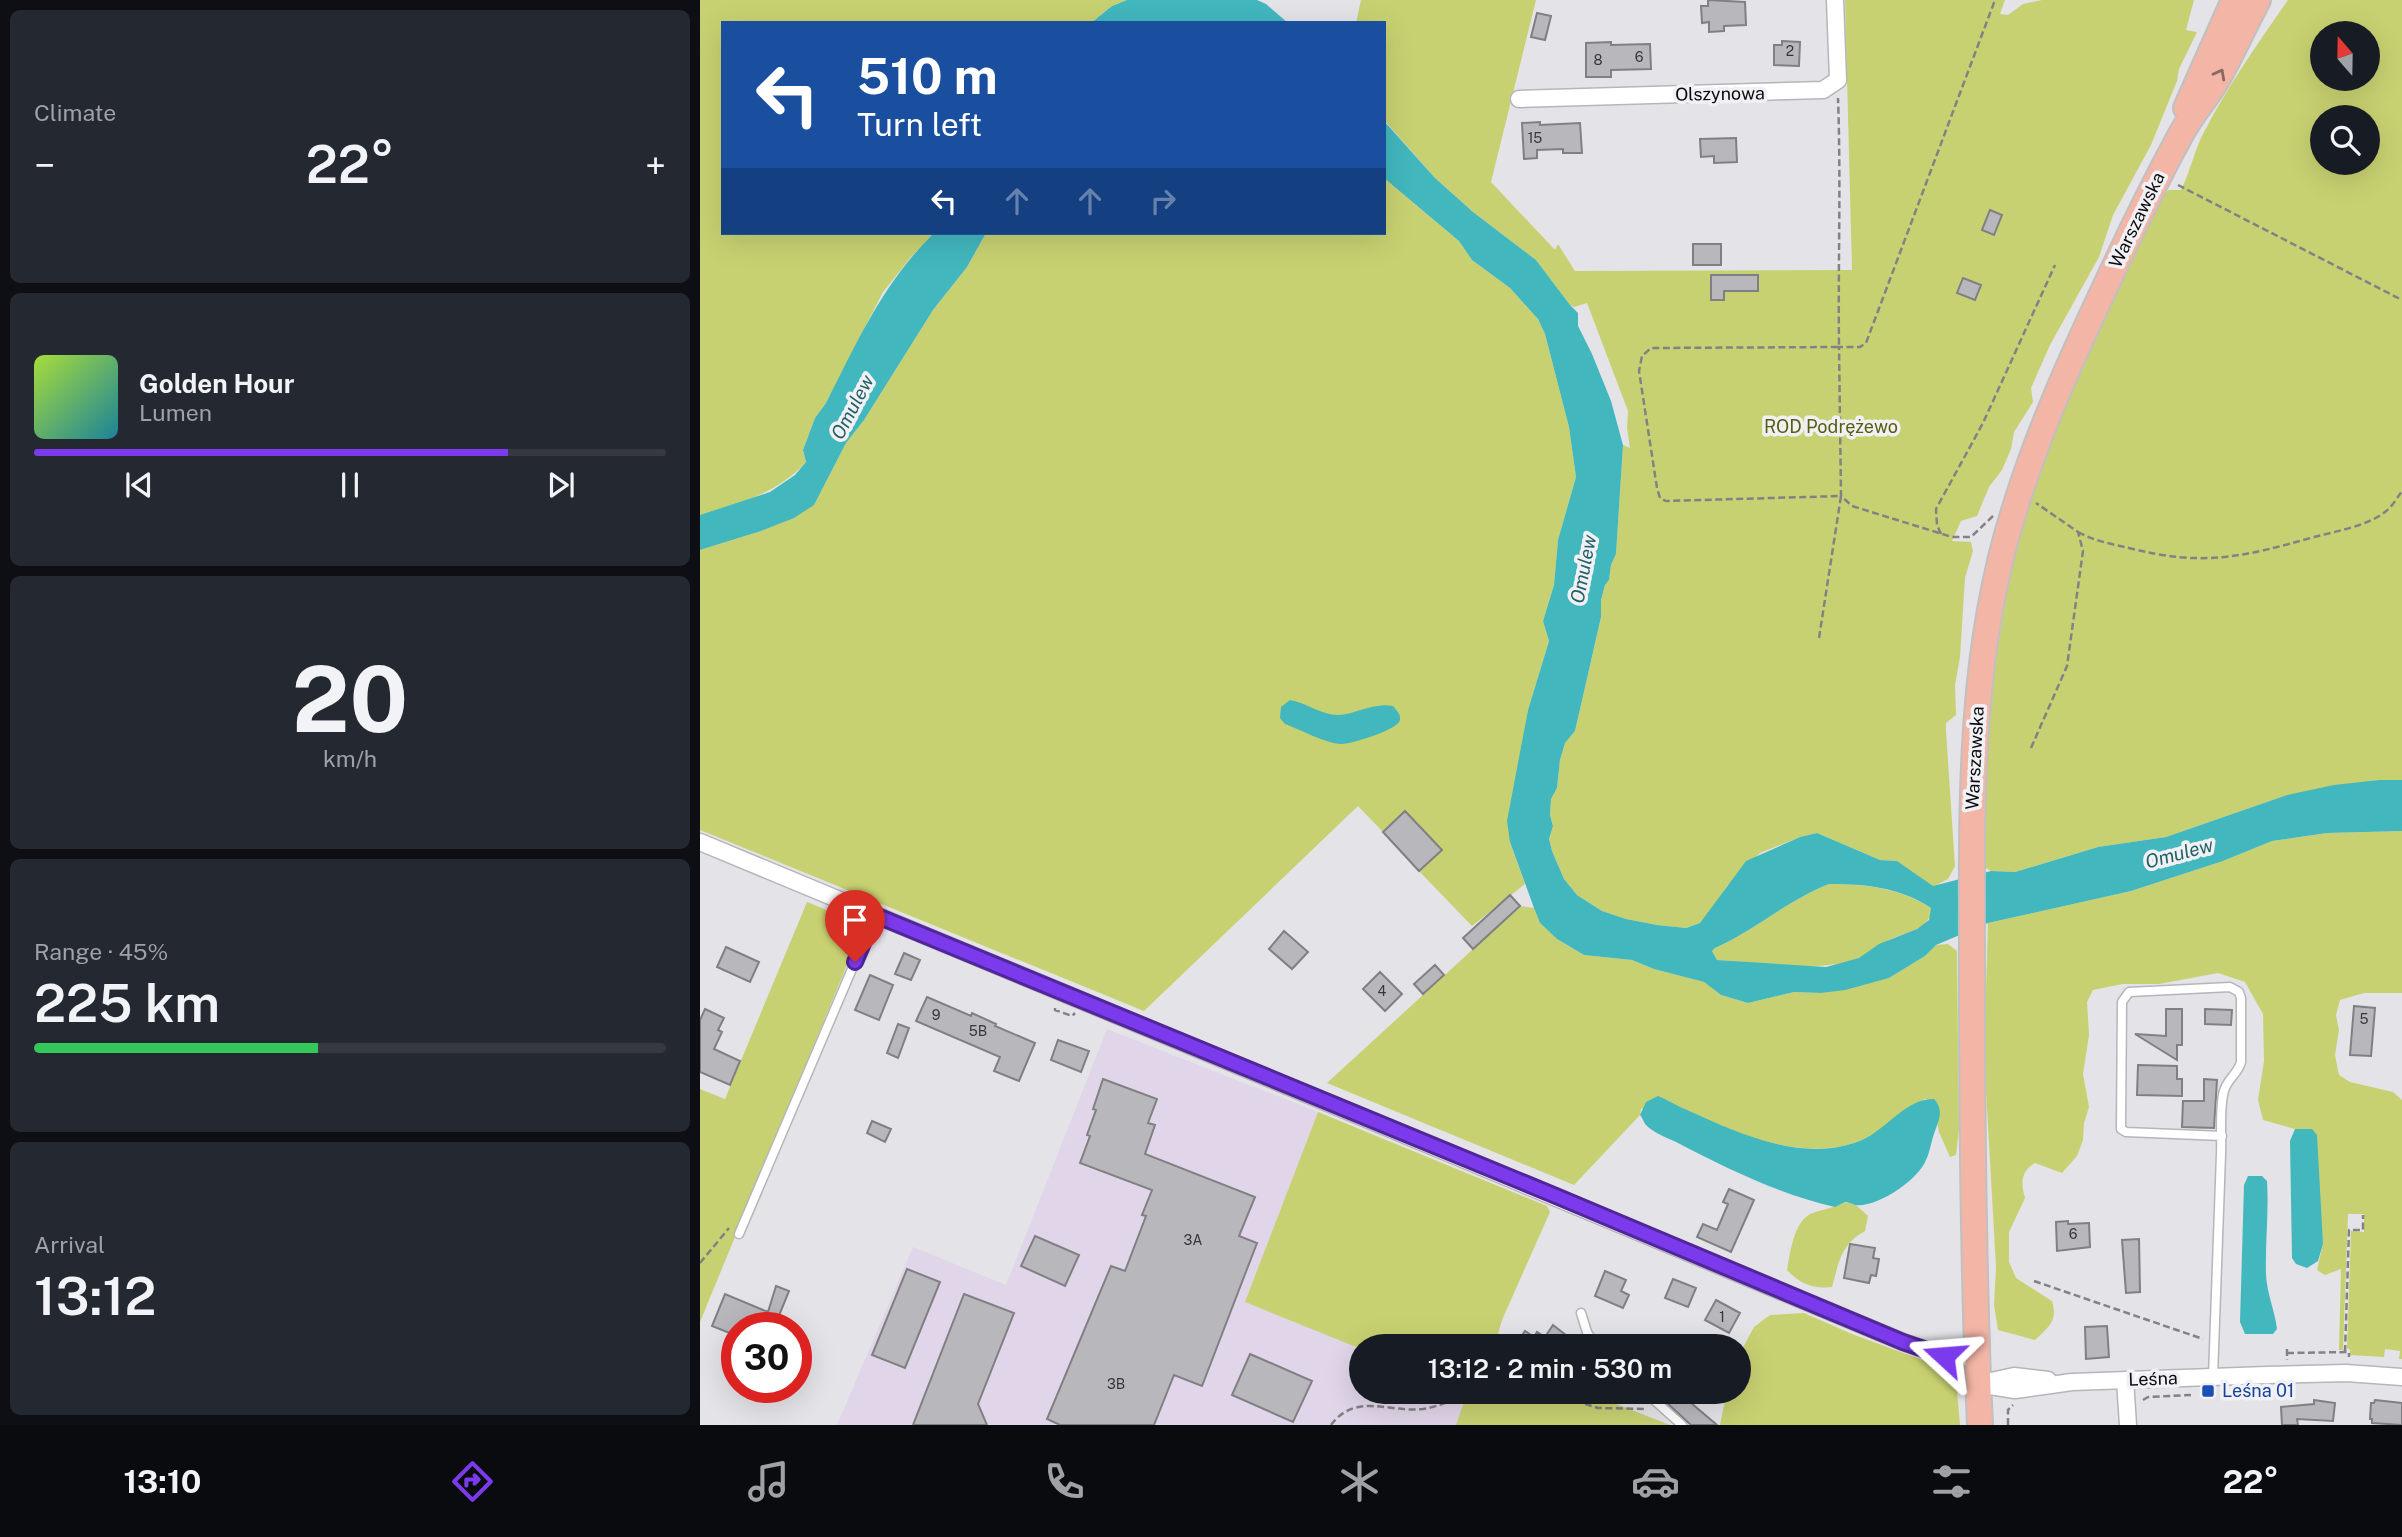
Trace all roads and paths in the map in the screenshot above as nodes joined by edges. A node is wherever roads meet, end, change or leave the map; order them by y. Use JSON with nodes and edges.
{"nodes":[{"id":1,"x":1835,"y":0,"type":"edge"},
{"id":2,"x":1995,"y":0,"type":"edge"},
{"id":3,"x":2234,"y":0,"type":"edge"},
{"id":4,"x":2258,"y":0,"type":"edge"},
{"id":5,"x":1838,"y":80,"type":"junction"},
{"id":6,"x":1519,"y":99,"type":"dead end"},
{"id":7,"x":2182,"y":131,"type":"junction"},
{"id":8,"x":2159,"y":175,"type":"junction"},
{"id":9,"x":2055,"y":265,"type":"dead end"},
{"id":10,"x":2402,"y":300,"type":"edge"},
{"id":11,"x":1839,"y":346,"type":"junction"},
{"id":12,"x":2021,"y":490,"type":"junction"},
{"id":13,"x":2402,"y":491,"type":"edge"},
{"id":14,"x":1841,"y":496,"type":"junction"},
{"id":15,"x":2013,"y":514,"type":"junction"},
{"id":16,"x":2078,"y":532,"type":"junction"},
{"id":17,"x":1941,"y":534,"type":"junction"},
{"id":18,"x":1818,"y":638,"type":"dead end"},
{"id":19,"x":2031,"y":748,"type":"dead end"},
{"id":20,"x":700,"y":842,"type":"edge"},
{"id":21,"x":875,"y":915,"type":"junction"},
{"id":22,"x":2222,"y":1136,"type":"junction"},
{"id":23,"x":2363,"y":1215,"type":"dead end"},
{"id":24,"x":746,"y":1218,"type":"junction"},
{"id":25,"x":739,"y":1234,"type":"dead end"},
{"id":26,"x":700,"y":1263,"type":"edge"},
{"id":27,"x":2034,"y":1281,"type":"dead end"},
{"id":28,"x":1581,"y":1313,"type":"dead end"},
{"id":29,"x":1590,"y":1334,"type":"edge"},
{"id":30,"x":2214,"y":1342,"type":"junction"},
{"id":31,"x":2346,"y":1352,"type":"junction"},
{"id":32,"x":2287,"y":1353,"type":"dead end"},
{"id":33,"x":1977,"y":1357,"type":"junction"},
{"id":34,"x":2349,"y":1357,"type":"dead end"},
{"id":35,"x":2213,"y":1377,"type":"junction"},
{"id":36,"x":2402,"y":1377,"type":"edge"},
{"id":37,"x":2125,"y":1380,"type":"junction"},
{"id":38,"x":1978,"y":1384,"type":"junction"},
{"id":39,"x":2017,"y":1402,"type":"dead end"},
{"id":40,"x":1443,"y":1404,"type":"edge"},
{"id":41,"x":1586,"y":1404,"type":"edge"},
{"id":42,"x":1659,"y":1404,"type":"edge"},
{"id":43,"x":1663,"y":1408,"type":"junction"},
{"id":44,"x":1331,"y":1425,"type":"edge"},
{"id":45,"x":1682,"y":1425,"type":"edge"},
{"id":46,"x":1980,"y":1425,"type":"edge"},
{"id":47,"x":2008,"y":1425,"type":"edge"},
{"id":48,"x":2128,"y":1425,"type":"edge"}],
"edges":[{"from":1,"to":5,"type":"street"},
{"from":2,"to":11,"type":"path"},
{"from":3,"to":7,"type":"main road","name":"Warszawska"},
{"from":7,"to":4,"type":"main road","name":"Warszawska","one_way":true},
{"from":5,"to":6,"type":"street","name":"Olszynowa"},
{"from":5,"to":11,"type":"path"},
{"from":7,"to":8,"type":"main road","name":"Warszawska"},
{"from":8,"to":10,"type":"path"},
{"from":8,"to":12,"type":"main road","name":"Warszawska"},
{"from":9,"to":17,"type":"path"},
{"from":11,"to":14,"type":"path"},
{"from":11,"to":14,"type":"path"},
{"from":12,"to":15,"type":"main road","name":"Warszawska"},
{"from":12,"to":16,"type":"path"},
{"from":13,"to":16,"type":"path"},
{"from":14,"to":17,"type":"path"},
{"from":14,"to":18,"type":"path"},
{"from":15,"to":17,"type":"path"},
{"from":15,"to":33,"type":"main road","name":"Warszawska"},
{"from":16,"to":19,"type":"path"},
{"from":20,"to":21,"type":"street"},
{"from":21,"to":24,"type":"lane"},
{"from":21,"to":33,"type":"street"},
{"from":22,"to":22,"type":"lane"},
{"from":22,"to":30,"type":"lane"},
{"from":23,"to":31,"type":"path"},
{"from":24,"to":25,"type":"lane"},
{"from":24,"to":26,"type":"path"},
{"from":27,"to":30,"type":"path"},
{"from":28,"to":29,"type":"lane"},
{"from":30,"to":35,"type":"lane"},
{"from":31,"to":32,"type":"path"},
{"from":31,"to":34,"type":"path"},
{"from":33,"to":38,"type":"main road","name":"Warszawska"},
{"from":35,"to":36,"type":"street","name":"Leśna"},
{"from":35,"to":37,"type":"street","name":"Leśna"},
{"from":37,"to":38,"type":"street","name":"Leśna"},
{"from":37,"to":48,"type":"street"},
{"from":38,"to":46,"type":"main road","name":"Warszawska"},
{"from":39,"to":47,"type":"path"},
{"from":40,"to":44,"type":"path"},
{"from":41,"to":43,"type":"path"},
{"from":42,"to":43,"type":"lane"},
{"from":43,"to":45,"type":"lane"}]}
